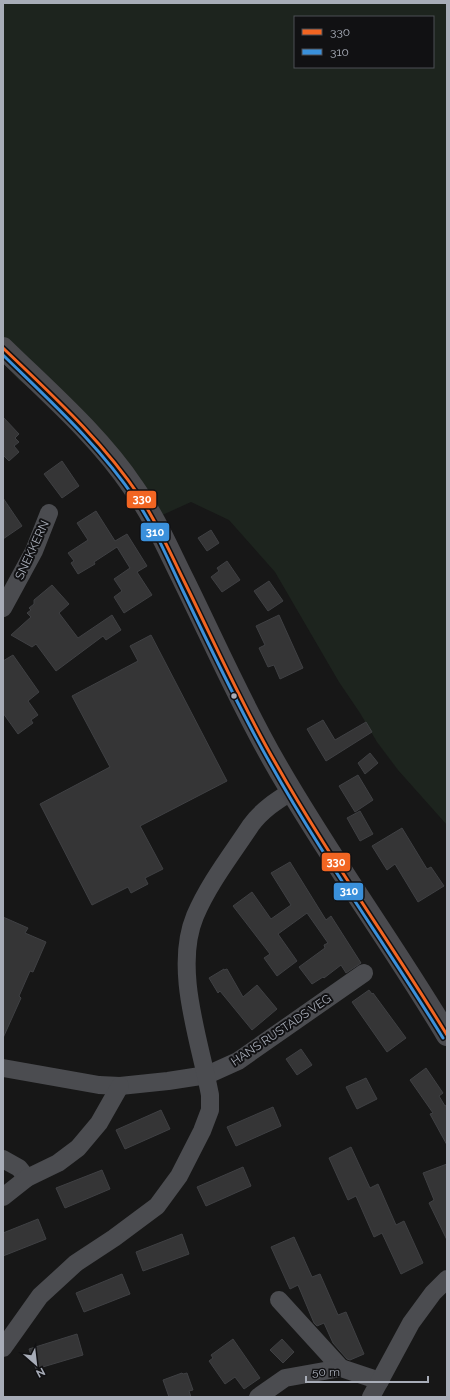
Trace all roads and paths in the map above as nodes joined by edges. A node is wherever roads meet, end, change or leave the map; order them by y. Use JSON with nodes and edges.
{"nodes":[{"id":1,"x":3,"y":348,"type":"edge"},
{"id":2,"x":50,"y":513,"type":"dead end"},
{"id":3,"x":3,"y":608,"type":"edge"},
{"id":4,"x":292,"y":791,"type":"junction"},
{"id":5,"x":364,"y":973,"type":"dead end"},
{"id":6,"x":447,"y":1035,"type":"edge"},
{"id":7,"x":3,"y":1068,"type":"edge"},
{"id":8,"x":207,"y":1075,"type":"junction"},
{"id":9,"x":120,"y":1086,"type":"junction"},
{"id":10,"x":3,"y":1159,"type":"edge"},
{"id":11,"x":27,"y":1178,"type":"junction"},
{"id":12,"x":3,"y":1197,"type":"edge"},
{"id":13,"x":447,"y":1279,"type":"edge"},
{"id":14,"x":279,"y":1300,"type":"dead end"},
{"id":15,"x":3,"y":1348,"type":"edge"},
{"id":16,"x":341,"y":1368,"type":"junction"},
{"id":17,"x":380,"y":1381,"type":"junction"},
{"id":18,"x":258,"y":1397,"type":"edge"},
{"id":19,"x":372,"y":1397,"type":"edge"}],
"edges":[{"from":1,"to":4,"type":"main road"},
{"from":2,"to":3,"type":"street","name":"SNEKKERN"},
{"from":4,"to":6,"type":"main road"},
{"from":4,"to":8,"type":"street"},
{"from":5,"to":8,"type":"street","name":"HANS RUSTADS VEG"},
{"from":7,"to":9,"type":"street","name":"HANS RUSTADS VEG"},
{"from":8,"to":9,"type":"street","name":"HANS RUSTADS VEG"},
{"from":8,"to":15,"type":"street"},
{"from":9,"to":11,"type":"street"},
{"from":10,"to":11,"type":"street"},
{"from":11,"to":12,"type":"street"},
{"from":13,"to":17,"type":"street"},
{"from":14,"to":16,"type":"street"},
{"from":16,"to":17,"type":"street"},
{"from":16,"to":18,"type":"street"},
{"from":17,"to":19,"type":"street"}]}
